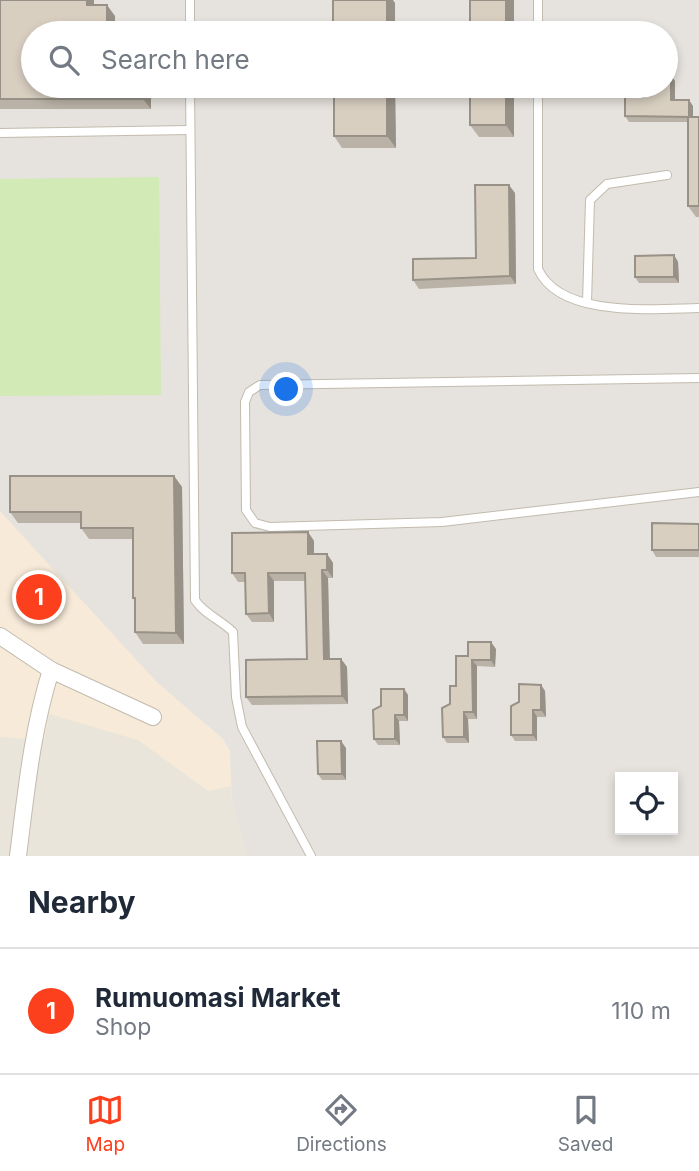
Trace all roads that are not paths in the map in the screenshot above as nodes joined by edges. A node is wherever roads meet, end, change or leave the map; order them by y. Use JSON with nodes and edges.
{"nodes":[{"id":1,"x":190,"y":0,"type":"edge"},
{"id":2,"x":538,"y":0,"type":"edge"},
{"id":3,"x":190,"y":21,"type":"edge"},
{"id":4,"x":538,"y":21,"type":"edge"},
{"id":5,"x":190,"y":98,"type":"edge"},
{"id":6,"x":538,"y":98,"type":"edge"},
{"id":7,"x":190,"y":130,"type":"junction"},
{"id":8,"x":0,"y":133,"type":"edge"},
{"id":9,"x":667,"y":175,"type":"dead end"},
{"id":10,"x":587,"y":303,"type":"junction"},
{"id":11,"x":699,"y":308,"type":"edge"},
{"id":12,"x":699,"y":378,"type":"edge"},
{"id":13,"x":699,"y":492,"type":"edge"},
{"id":14,"x":0,"y":636,"type":"edge"},
{"id":15,"x":51,"y":670,"type":"junction"},
{"id":16,"x":153,"y":717,"type":"dead end"},
{"id":17,"x":18,"y":856,"type":"edge"},
{"id":18,"x":311,"y":856,"type":"edge"}],
"edges":[{"from":1,"to":3,"type":"lane"},
{"from":2,"to":4,"type":"lane"},
{"from":5,"to":7,"type":"lane"},
{"from":6,"to":10,"type":"lane"},
{"from":7,"to":8,"type":"lane"},
{"from":7,"to":18,"type":"lane"},
{"from":9,"to":10,"type":"lane"},
{"from":10,"to":11,"type":"lane"},
{"from":12,"to":13,"type":"lane"},
{"from":14,"to":15,"type":"street"},
{"from":15,"to":16,"type":"street"},
{"from":15,"to":17,"type":"street"}]}
